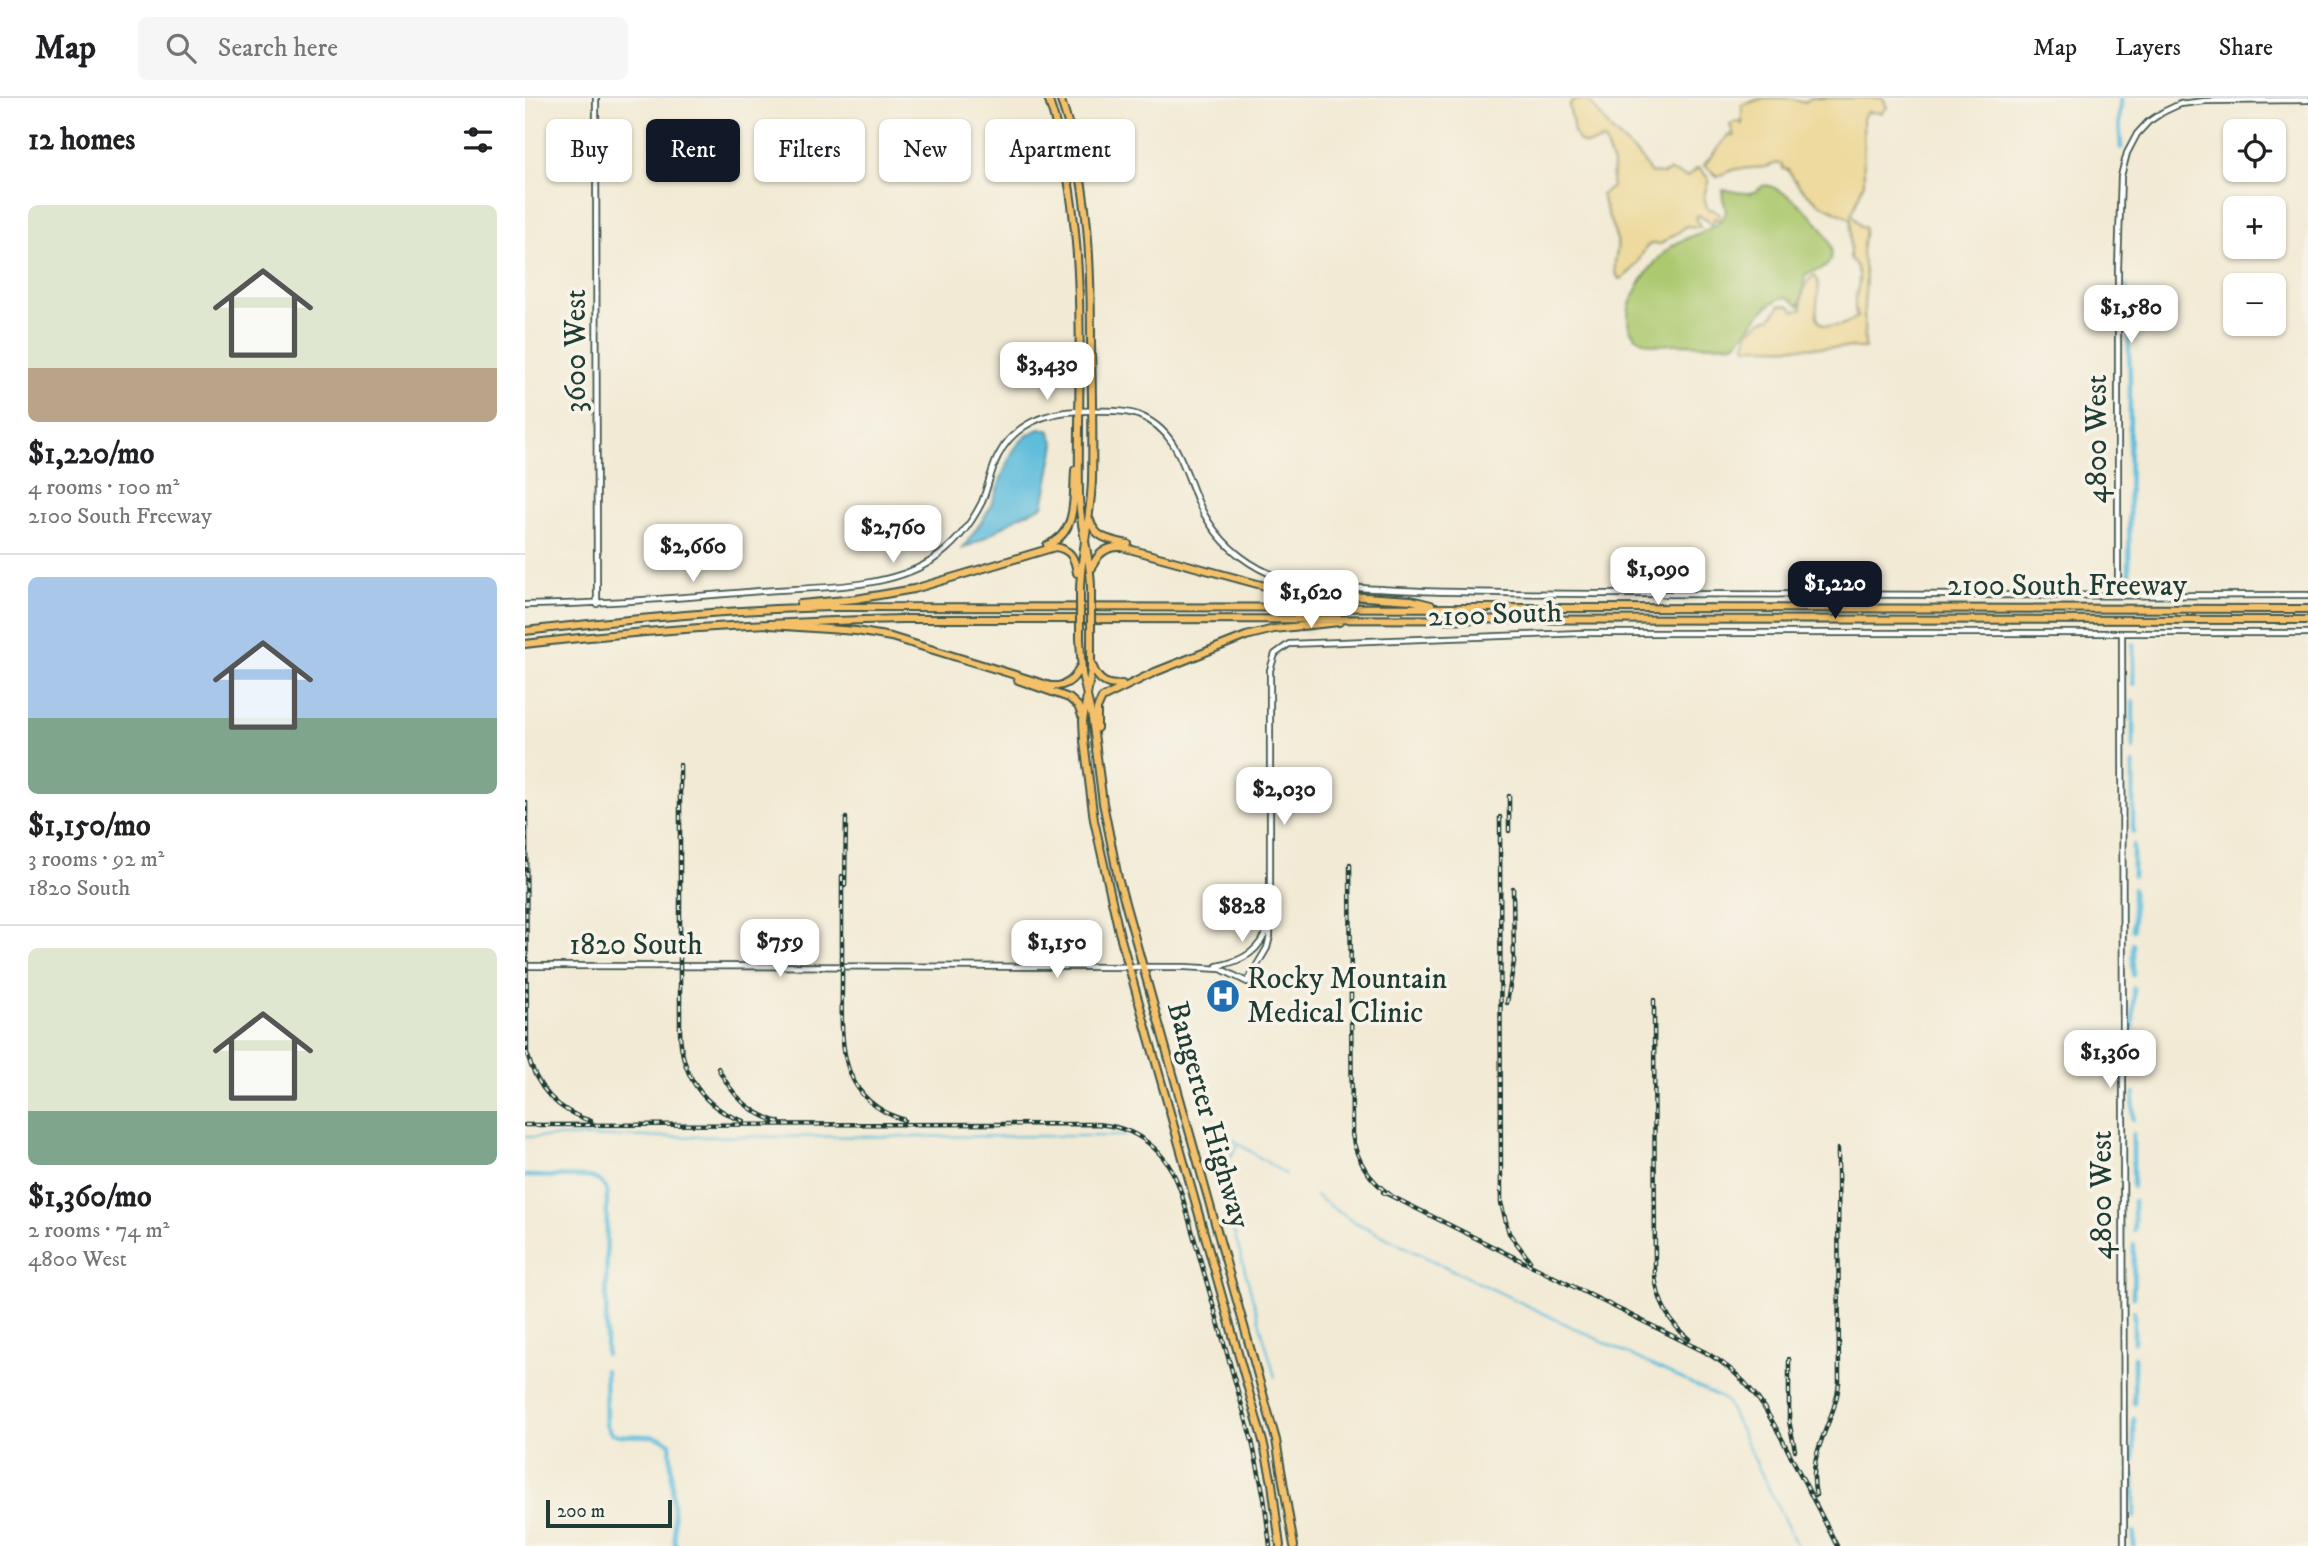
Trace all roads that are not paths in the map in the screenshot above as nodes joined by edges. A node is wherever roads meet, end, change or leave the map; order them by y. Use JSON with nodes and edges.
{"nodes":[{"id":1,"x":596,"y":98,"type":"edge"},
{"id":2,"x":1048,"y":98,"type":"edge"},
{"id":3,"x":1061,"y":98,"type":"edge"},
{"id":4,"x":2308,"y":100,"type":"edge"},
{"id":5,"x":1078,"y":411,"type":"junction"},
{"id":6,"x":1092,"y":411,"type":"junction"},
{"id":7,"x":1078,"y":429,"type":"junction"},
{"id":8,"x":1089,"y":515,"type":"junction"},
{"id":9,"x":1085,"y":537,"type":"junction"},
{"id":10,"x":1004,"y":560,"type":"junction"},
{"id":11,"x":1196,"y":567,"type":"junction"},
{"id":12,"x":1091,"y":571,"type":"junction"},
{"id":13,"x":1080,"y":589,"type":"junction"},
{"id":14,"x":2118,"y":595,"type":"junction"},
{"id":15,"x":2308,"y":595,"type":"edge"},
{"id":16,"x":597,"y":604,"type":"junction"},
{"id":17,"x":525,"y":605,"type":"edge"},
{"id":18,"x":774,"y":608,"type":"junction"},
{"id":19,"x":1447,"y":608,"type":"junction"},
{"id":20,"x":2308,"y":609,"type":"edge"},
{"id":21,"x":1465,"y":618,"type":"junction"},
{"id":22,"x":2308,"y":620,"type":"edge"},
{"id":23,"x":755,"y":623,"type":"junction"},
{"id":24,"x":525,"y":631,"type":"edge"},
{"id":25,"x":2308,"y":633,"type":"edge"},
{"id":26,"x":2122,"y":634,"type":"junction"},
{"id":27,"x":525,"y":644,"type":"edge"},
{"id":28,"x":1080,"y":662,"type":"junction"},
{"id":29,"x":1091,"y":662,"type":"junction"},
{"id":30,"x":991,"y":668,"type":"junction"},
{"id":31,"x":1155,"y":672,"type":"junction"},
{"id":32,"x":1087,"y":695,"type":"junction"},
{"id":33,"x":1083,"y":721,"type":"junction"},
{"id":34,"x":1096,"y":748,"type":"junction"},
{"id":35,"x":1271,"y":917,"type":"junction"},
{"id":36,"x":525,"y":966,"type":"edge"},
{"id":37,"x":1129,"y":967,"type":"junction"},
{"id":38,"x":1142,"y":967,"type":"junction"},
{"id":39,"x":1212,"y":967,"type":"junction"},
{"id":40,"x":1280,"y":1546,"type":"edge"},
{"id":41,"x":1294,"y":1546,"type":"edge"},
{"id":42,"x":2124,"y":1546,"type":"edge"}],
"edges":[{"from":1,"to":16,"type":"street","name":"3600 West"},
{"from":2,"to":5,"type":"highway","name":"Bangerter Highway"},
{"from":3,"to":6,"type":"highway","name":"Bangerter Highway"},
{"from":4,"to":14,"type":"street","name":"4800 West"},
{"from":5,"to":6,"type":"street"},
{"from":5,"to":7,"type":"highway","name":"Bangerter Highway"},
{"from":5,"to":16,"type":"street"},
{"from":6,"to":8,"type":"highway","name":"Bangerter Highway"},
{"from":6,"to":14,"type":"street"},
{"from":7,"to":9,"type":"highway","name":"Bangerter Highway"},
{"from":7,"to":10,"type":"highway"},
{"from":8,"to":9,"type":"highway","name":"Bangerter Highway"},
{"from":8,"to":11,"type":"highway"},
{"from":9,"to":12,"type":"highway","name":"Bangerter Highway"},
{"from":9,"to":13,"type":"highway","name":"Bangerter Highway"},
{"from":10,"to":13,"type":"highway"},
{"from":10,"to":18,"type":"highway"},
{"from":11,"to":12,"type":"highway"},
{"from":11,"to":19,"type":"highway"},
{"from":12,"to":29,"type":"highway","name":"Bangerter Highway","bridge":true},
{"from":13,"to":28,"type":"highway","name":"Bangerter Highway","bridge":true},
{"from":14,"to":15,"type":"street"},
{"from":16,"to":17,"type":"street"},
{"from":18,"to":19,"type":"highway","name":"2100 South Freeway"},
{"from":18,"to":24,"type":"highway","name":"2100 South Freeway"},
{"from":19,"to":20,"type":"highway","name":"2100 South Freeway"},
{"from":21,"to":22,"type":"highway","name":"2100 South Freeway"},
{"from":21,"to":23,"type":"highway","name":"2100 South Freeway"},
{"from":21,"to":31,"type":"highway"},
{"from":23,"to":27,"type":"highway","name":"2100 South Freeway"},
{"from":23,"to":30,"type":"highway"},
{"from":25,"to":26,"type":"street","name":"2100 South"},
{"from":26,"to":35,"type":"street","name":"2100 South"},
{"from":26,"to":42,"type":"street","name":"4800 West"},
{"from":28,"to":30,"type":"highway"},
{"from":28,"to":32,"type":"highway","name":"Bangerter Highway"},
{"from":29,"to":31,"type":"highway"},
{"from":29,"to":32,"type":"highway","name":"Bangerter Highway"},
{"from":30,"to":33,"type":"highway"},
{"from":31,"to":34,"type":"highway"},
{"from":32,"to":33,"type":"highway","name":"Bangerter Highway"},
{"from":32,"to":34,"type":"highway","name":"Bangerter Highway"},
{"from":33,"to":37,"type":"highway","name":"Bangerter Highway"},
{"from":34,"to":38,"type":"highway","name":"Bangerter Highway"},
{"from":35,"to":39,"type":"street"},
{"from":35,"to":39,"type":"street","name":"1820 South"},
{"from":36,"to":37,"type":"street","name":"1820 South"},
{"from":37,"to":38,"type":"street","name":"1820 South"},
{"from":37,"to":40,"type":"highway","name":"Bangerter Highway"},
{"from":38,"to":39,"type":"street","name":"1820 South"},
{"from":38,"to":41,"type":"highway","name":"Bangerter Highway"}]}
